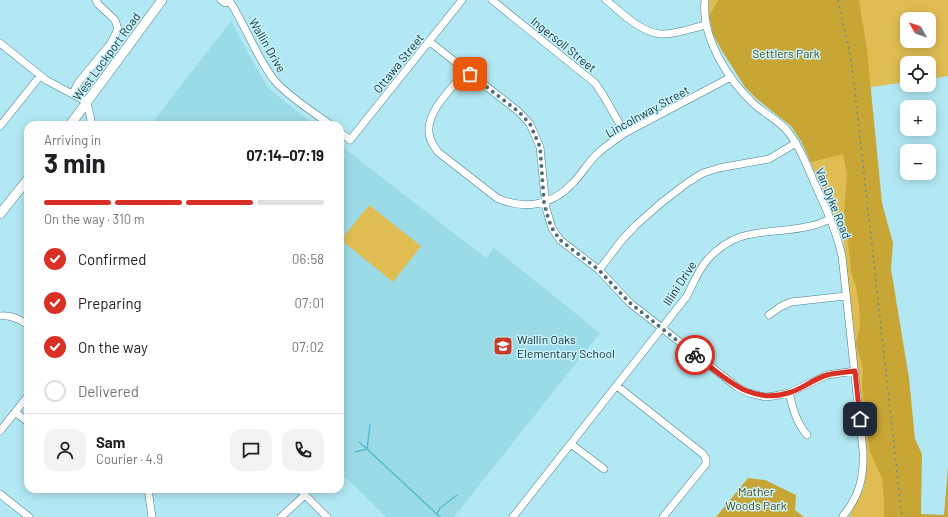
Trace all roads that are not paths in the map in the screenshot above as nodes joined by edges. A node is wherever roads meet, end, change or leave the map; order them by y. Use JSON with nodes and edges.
{"nodes":[{"id":1,"x":96,"y":0,"type":"edge"},
{"id":2,"x":162,"y":0,"type":"edge"},
{"id":3,"x":221,"y":0,"type":"edge"},
{"id":4,"x":229,"y":0,"type":"edge"},
{"id":5,"x":462,"y":0,"type":"edge"},
{"id":6,"x":492,"y":0,"type":"edge"},
{"id":7,"x":606,"y":0,"type":"edge"},
{"id":8,"x":705,"y":0,"type":"edge"},
{"id":9,"x":706,"y":25,"type":"junction"},
{"id":10,"x":430,"y":42,"type":"junction"},
{"id":11,"x":0,"y":43,"type":"edge"},
{"id":12,"x":466,"y":71,"type":"junction"},
{"id":13,"x":40,"y":76,"type":"junction"},
{"id":14,"x":731,"y":77,"type":"junction"},
{"id":15,"x":72,"y":93,"type":"junction"},
{"id":16,"x":87,"y":102,"type":"junction"},
{"id":17,"x":73,"y":121,"type":"edge"},
{"id":18,"x":91,"y":121,"type":"edge"},
{"id":19,"x":325,"y":121,"type":"edge"},
{"id":20,"x":0,"y":126,"type":"edge"},
{"id":21,"x":625,"y":133,"type":"junction"},
{"id":22,"x":344,"y":135,"type":"edge"},
{"id":23,"x":796,"y":143,"type":"junction"},
{"id":24,"x":24,"y":184,"type":"edge"},
{"id":25,"x":544,"y":202,"type":"junction"},
{"id":26,"x":0,"y":214,"type":"edge"},
{"id":27,"x":830,"y":219,"type":"junction"},
{"id":28,"x":599,"y":270,"type":"junction"},
{"id":29,"x":846,"y":296,"type":"junction"},
{"id":30,"x":0,"y":316,"type":"edge"},
{"id":31,"x":769,"y":316,"type":"dead end"},
{"id":32,"x":24,"y":323,"type":"edge"},
{"id":33,"x":661,"y":328,"type":"junction"},
{"id":34,"x":855,"y":371,"type":"junction"},
{"id":35,"x":617,"y":386,"type":"junction"},
{"id":36,"x":789,"y":393,"type":"junction"},
{"id":37,"x":24,"y":401,"type":"edge"},
{"id":38,"x":15,"y":412,"type":"junction"},
{"id":39,"x":24,"y":419,"type":"edge"},
{"id":40,"x":0,"y":431,"type":"edge"},
{"id":41,"x":807,"y":435,"type":"dead end"},
{"id":42,"x":571,"y":444,"type":"junction"},
{"id":43,"x":604,"y":469,"type":"dead end"},
{"id":44,"x":149,"y":493,"type":"edge"},
{"id":45,"x":0,"y":494,"type":"edge"},
{"id":46,"x":305,"y":495,"type":"joint"},
{"id":47,"x":843,"y":516,"type":"dead end"},
{"id":48,"x":29,"y":517,"type":"edge"},
{"id":49,"x":152,"y":517,"type":"edge"},
{"id":50,"x":281,"y":517,"type":"edge"},
{"id":51,"x":327,"y":517,"type":"edge"},
{"id":52,"x":513,"y":517,"type":"edge"},
{"id":53,"x":663,"y":517,"type":"edge"}],
"edges":[{"from":1,"to":15,"type":"street"},
{"from":2,"to":16,"type":"main road","name":"West Lockport Road"},
{"from":3,"to":4,"type":"street","name":"Wallin Drive"},
{"from":4,"to":19,"type":"street","name":"Wallin Drive"},
{"from":5,"to":10,"type":"street","name":"Ottawa Street"},
{"from":6,"to":21,"type":"street","name":"Ingersoll Street"},
{"from":7,"to":9,"type":"street"},
{"from":8,"to":9,"type":"street","name":"Van Dyke Road"},
{"from":9,"to":14,"type":"street","name":"Van Dyke Road"},
{"from":10,"to":12,"type":"street"},
{"from":10,"to":22,"type":"street","name":"Ottawa Street"},
{"from":11,"to":13,"type":"street"},
{"from":12,"to":25,"type":"street"},
{"from":12,"to":25,"type":"street"},
{"from":13,"to":15,"type":"street"},
{"from":13,"to":20,"type":"street"},
{"from":14,"to":21,"type":"street","name":"Lincolnway Street"},
{"from":14,"to":23,"type":"street","name":"Van Dyke Road"},
{"from":15,"to":16,"type":"street"},
{"from":16,"to":17,"type":"main road","name":"West Lockport Road"},
{"from":16,"to":18,"type":"street"},
{"from":21,"to":25,"type":"street","name":"Lincolnway Street"},
{"from":23,"to":27,"type":"street","name":"Van Dyke Road"},
{"from":23,"to":28,"type":"street"},
{"from":24,"to":26,"type":"main road"},
{"from":25,"to":28,"type":"street"},
{"from":27,"to":29,"type":"street","name":"Van Dyke Road"},
{"from":27,"to":33,"type":"street","name":"Illini Drive"},
{"from":28,"to":33,"type":"street"},
{"from":29,"to":31,"type":"street"},
{"from":29,"to":34,"type":"street","name":"Van Dyke Road"},
{"from":30,"to":32,"type":"street"},
{"from":33,"to":35,"type":"street","name":"Illini Drive"},
{"from":33,"to":36,"type":"street"},
{"from":34,"to":36,"type":"street"},
{"from":34,"to":47,"type":"street","name":"Van Dyke Road"},
{"from":35,"to":42,"type":"street","name":"Illini Drive"},
{"from":35,"to":53,"type":"street"},
{"from":36,"to":41,"type":"street"},
{"from":37,"to":38,"type":"street"},
{"from":38,"to":39,"type":"street"},
{"from":38,"to":40,"type":"street"},
{"from":42,"to":43,"type":"street"},
{"from":42,"to":52,"type":"street","name":"Illini Drive"},
{"from":44,"to":49,"type":"street"},
{"from":45,"to":48,"type":"street"},
{"from":46,"to":50,"type":"street"},
{"from":46,"to":51,"type":"street"}]}
